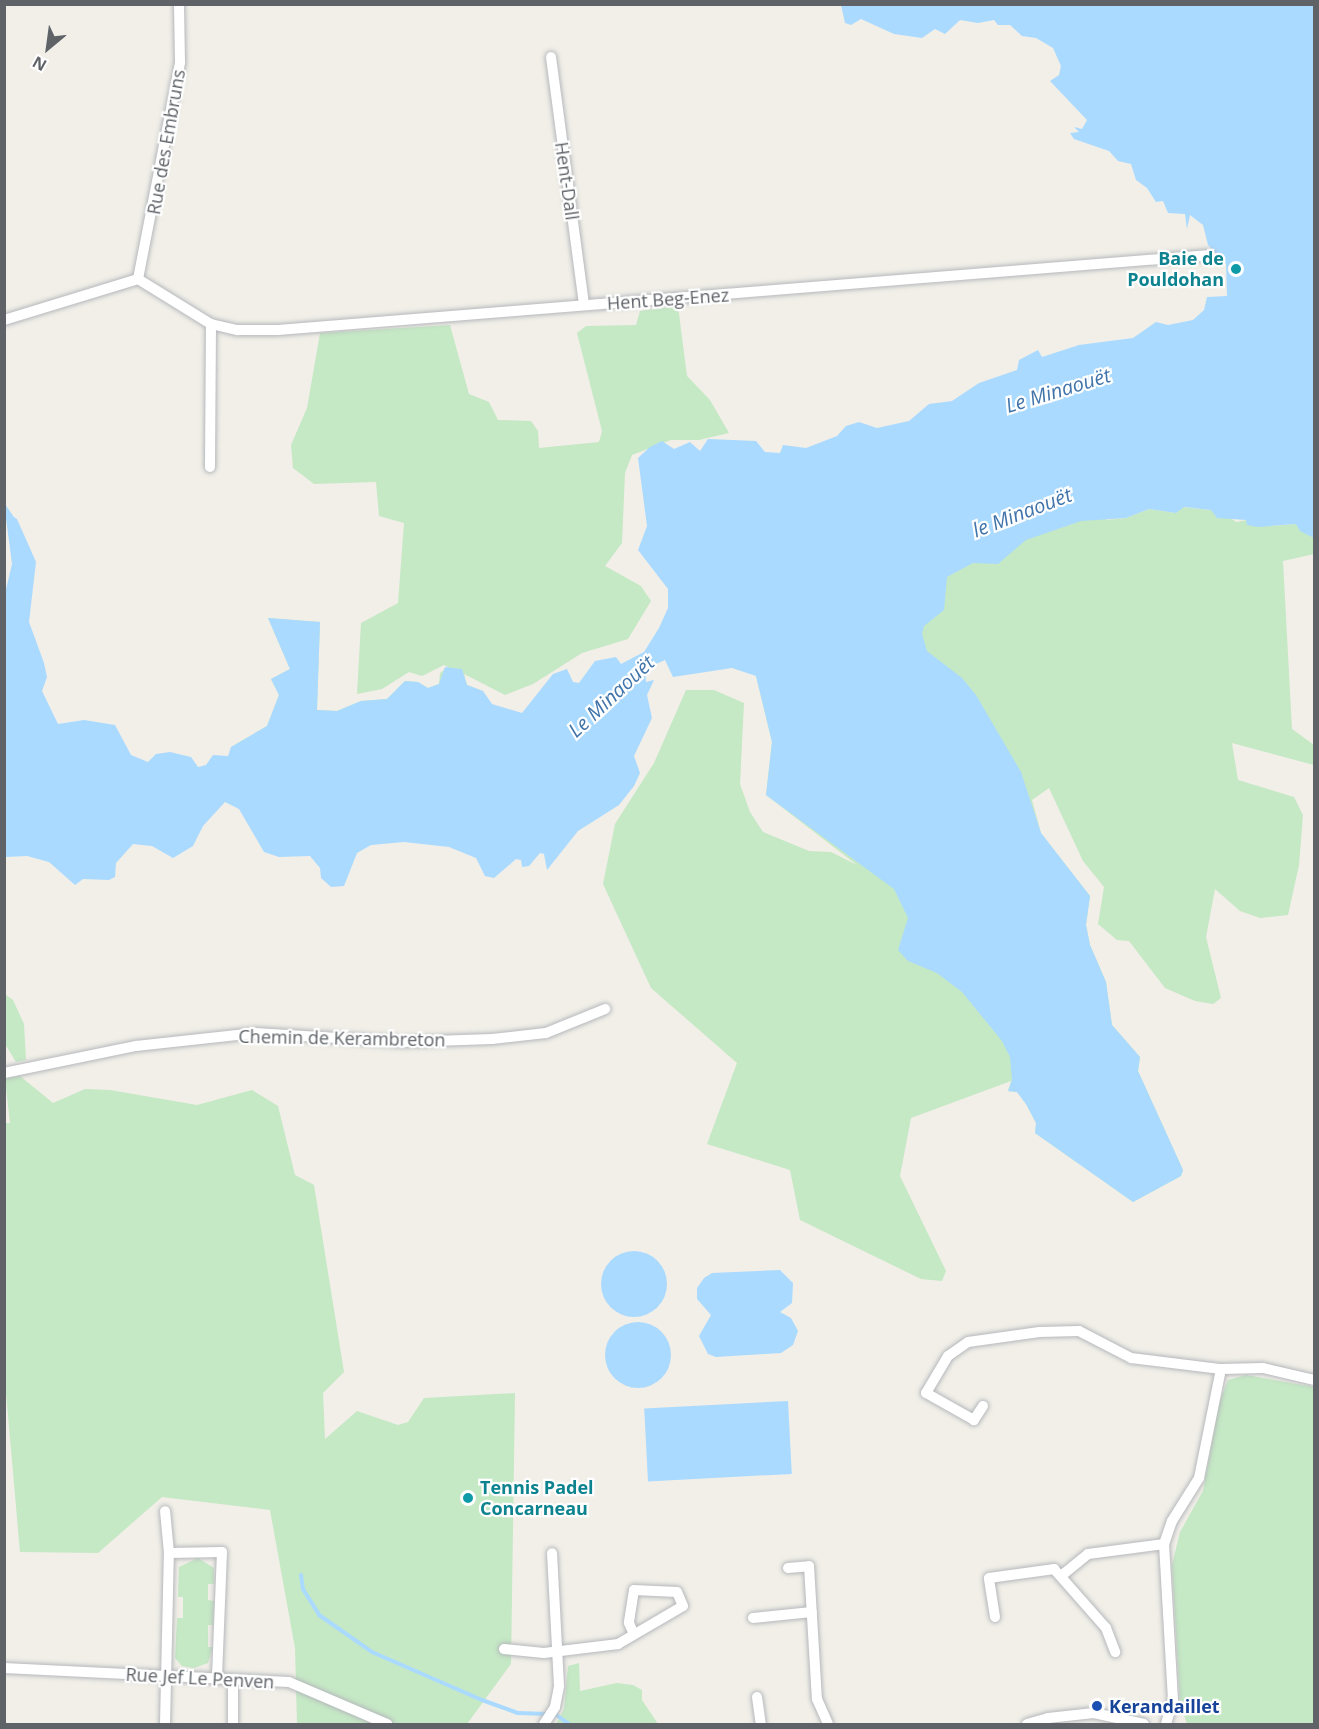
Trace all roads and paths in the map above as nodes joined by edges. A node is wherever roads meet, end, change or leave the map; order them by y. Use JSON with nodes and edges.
{"nodes":[{"id":1,"x":179,"y":4,"type":"edge"},
{"id":2,"x":551,"y":57,"type":"dead end"},
{"id":3,"x":1210,"y":255,"type":"dead end"},
{"id":4,"x":138,"y":279,"type":"junction"},
{"id":5,"x":584,"y":305,"type":"junction"},
{"id":6,"x":4,"y":320,"type":"edge"},
{"id":7,"x":211,"y":324,"type":"junction"},
{"id":8,"x":210,"y":467,"type":"dead end"},
{"id":9,"x":605,"y":1009,"type":"dead end"},
{"id":10,"x":4,"y":1073,"type":"edge"},
{"id":11,"x":1221,"y":1369,"type":"junction"},
{"id":12,"x":1314,"y":1380,"type":"edge"},
{"id":13,"x":983,"y":1406,"type":"dead end"},
{"id":14,"x":165,"y":1511,"type":"dead end"},
{"id":15,"x":1164,"y":1544,"type":"junction"},
{"id":16,"x":169,"y":1552,"type":"junction"},
{"id":17,"x":552,"y":1553,"type":"dead end"},
{"id":18,"x":788,"y":1568,"type":"dead end"},
{"id":19,"x":1061,"y":1576,"type":"junction"},
{"id":20,"x":812,"y":1612,"type":"junction"},
{"id":21,"x":995,"y":1617,"type":"dead end"},
{"id":22,"x":753,"y":1618,"type":"dead end"},
{"id":23,"x":634,"y":1634,"type":"junction"},
{"id":24,"x":504,"y":1648,"type":"dead end"},
{"id":25,"x":559,"y":1650,"type":"junction"},
{"id":26,"x":1115,"y":1652,"type":"dead end"},
{"id":27,"x":4,"y":1668,"type":"edge"},
{"id":28,"x":166,"y":1677,"type":"junction"},
{"id":29,"x":217,"y":1679,"type":"junction"},
{"id":30,"x":233,"y":1680,"type":"junction"},
{"id":31,"x":758,"y":1697,"type":"dead end"},
{"id":32,"x":165,"y":1725,"type":"edge"},
{"id":33,"x":232,"y":1725,"type":"edge"},
{"id":34,"x":387,"y":1725,"type":"edge"},
{"id":35,"x":544,"y":1725,"type":"edge"},
{"id":36,"x":761,"y":1725,"type":"edge"},
{"id":37,"x":828,"y":1725,"type":"edge"},
{"id":38,"x":1028,"y":1725,"type":"edge"},
{"id":39,"x":1144,"y":1725,"type":"edge"},
{"id":40,"x":1166,"y":1725,"type":"edge"}],
"edges":[{"from":1,"to":4,"type":"street","name":"Rue des Embruns"},
{"from":2,"to":5,"type":"street","name":"Hent-Dall"},
{"from":3,"to":5,"type":"street","name":"Hent Beg-Enez"},
{"from":4,"to":6,"type":"street"},
{"from":4,"to":7,"type":"street","name":"Hent Beg-Enez"},
{"from":5,"to":7,"type":"street","name":"Hent Beg-Enez"},
{"from":7,"to":8,"type":"street"},
{"from":9,"to":10,"type":"street","name":"Chemin de Kerambreton"},
{"from":11,"to":12,"type":"street"},
{"from":11,"to":13,"type":"street"},
{"from":11,"to":15,"type":"street"},
{"from":14,"to":16,"type":"street"},
{"from":15,"to":19,"type":"street"},
{"from":15,"to":40,"type":"street"},
{"from":16,"to":28,"type":"street"},
{"from":16,"to":29,"type":"street"},
{"from":17,"to":25,"type":"street"},
{"from":18,"to":20,"type":"street"},
{"from":19,"to":21,"type":"street"},
{"from":19,"to":26,"type":"street"},
{"from":20,"to":22,"type":"street"},
{"from":20,"to":37,"type":"street"},
{"from":23,"to":23,"type":"street"},
{"from":23,"to":25,"type":"street"},
{"from":24,"to":25,"type":"street"},
{"from":25,"to":35,"type":"street"},
{"from":27,"to":28,"type":"street","name":"Rue Jef Le Penven"},
{"from":28,"to":29,"type":"street","name":"Rue Jef Le Penven"},
{"from":28,"to":32,"type":"street"},
{"from":29,"to":30,"type":"street","name":"Rue Jef Le Penven"},
{"from":30,"to":33,"type":"street"},
{"from":30,"to":34,"type":"street","name":"Rue Jef Le Penven"},
{"from":31,"to":36,"type":"street"},
{"from":38,"to":39,"type":"street"}]}
